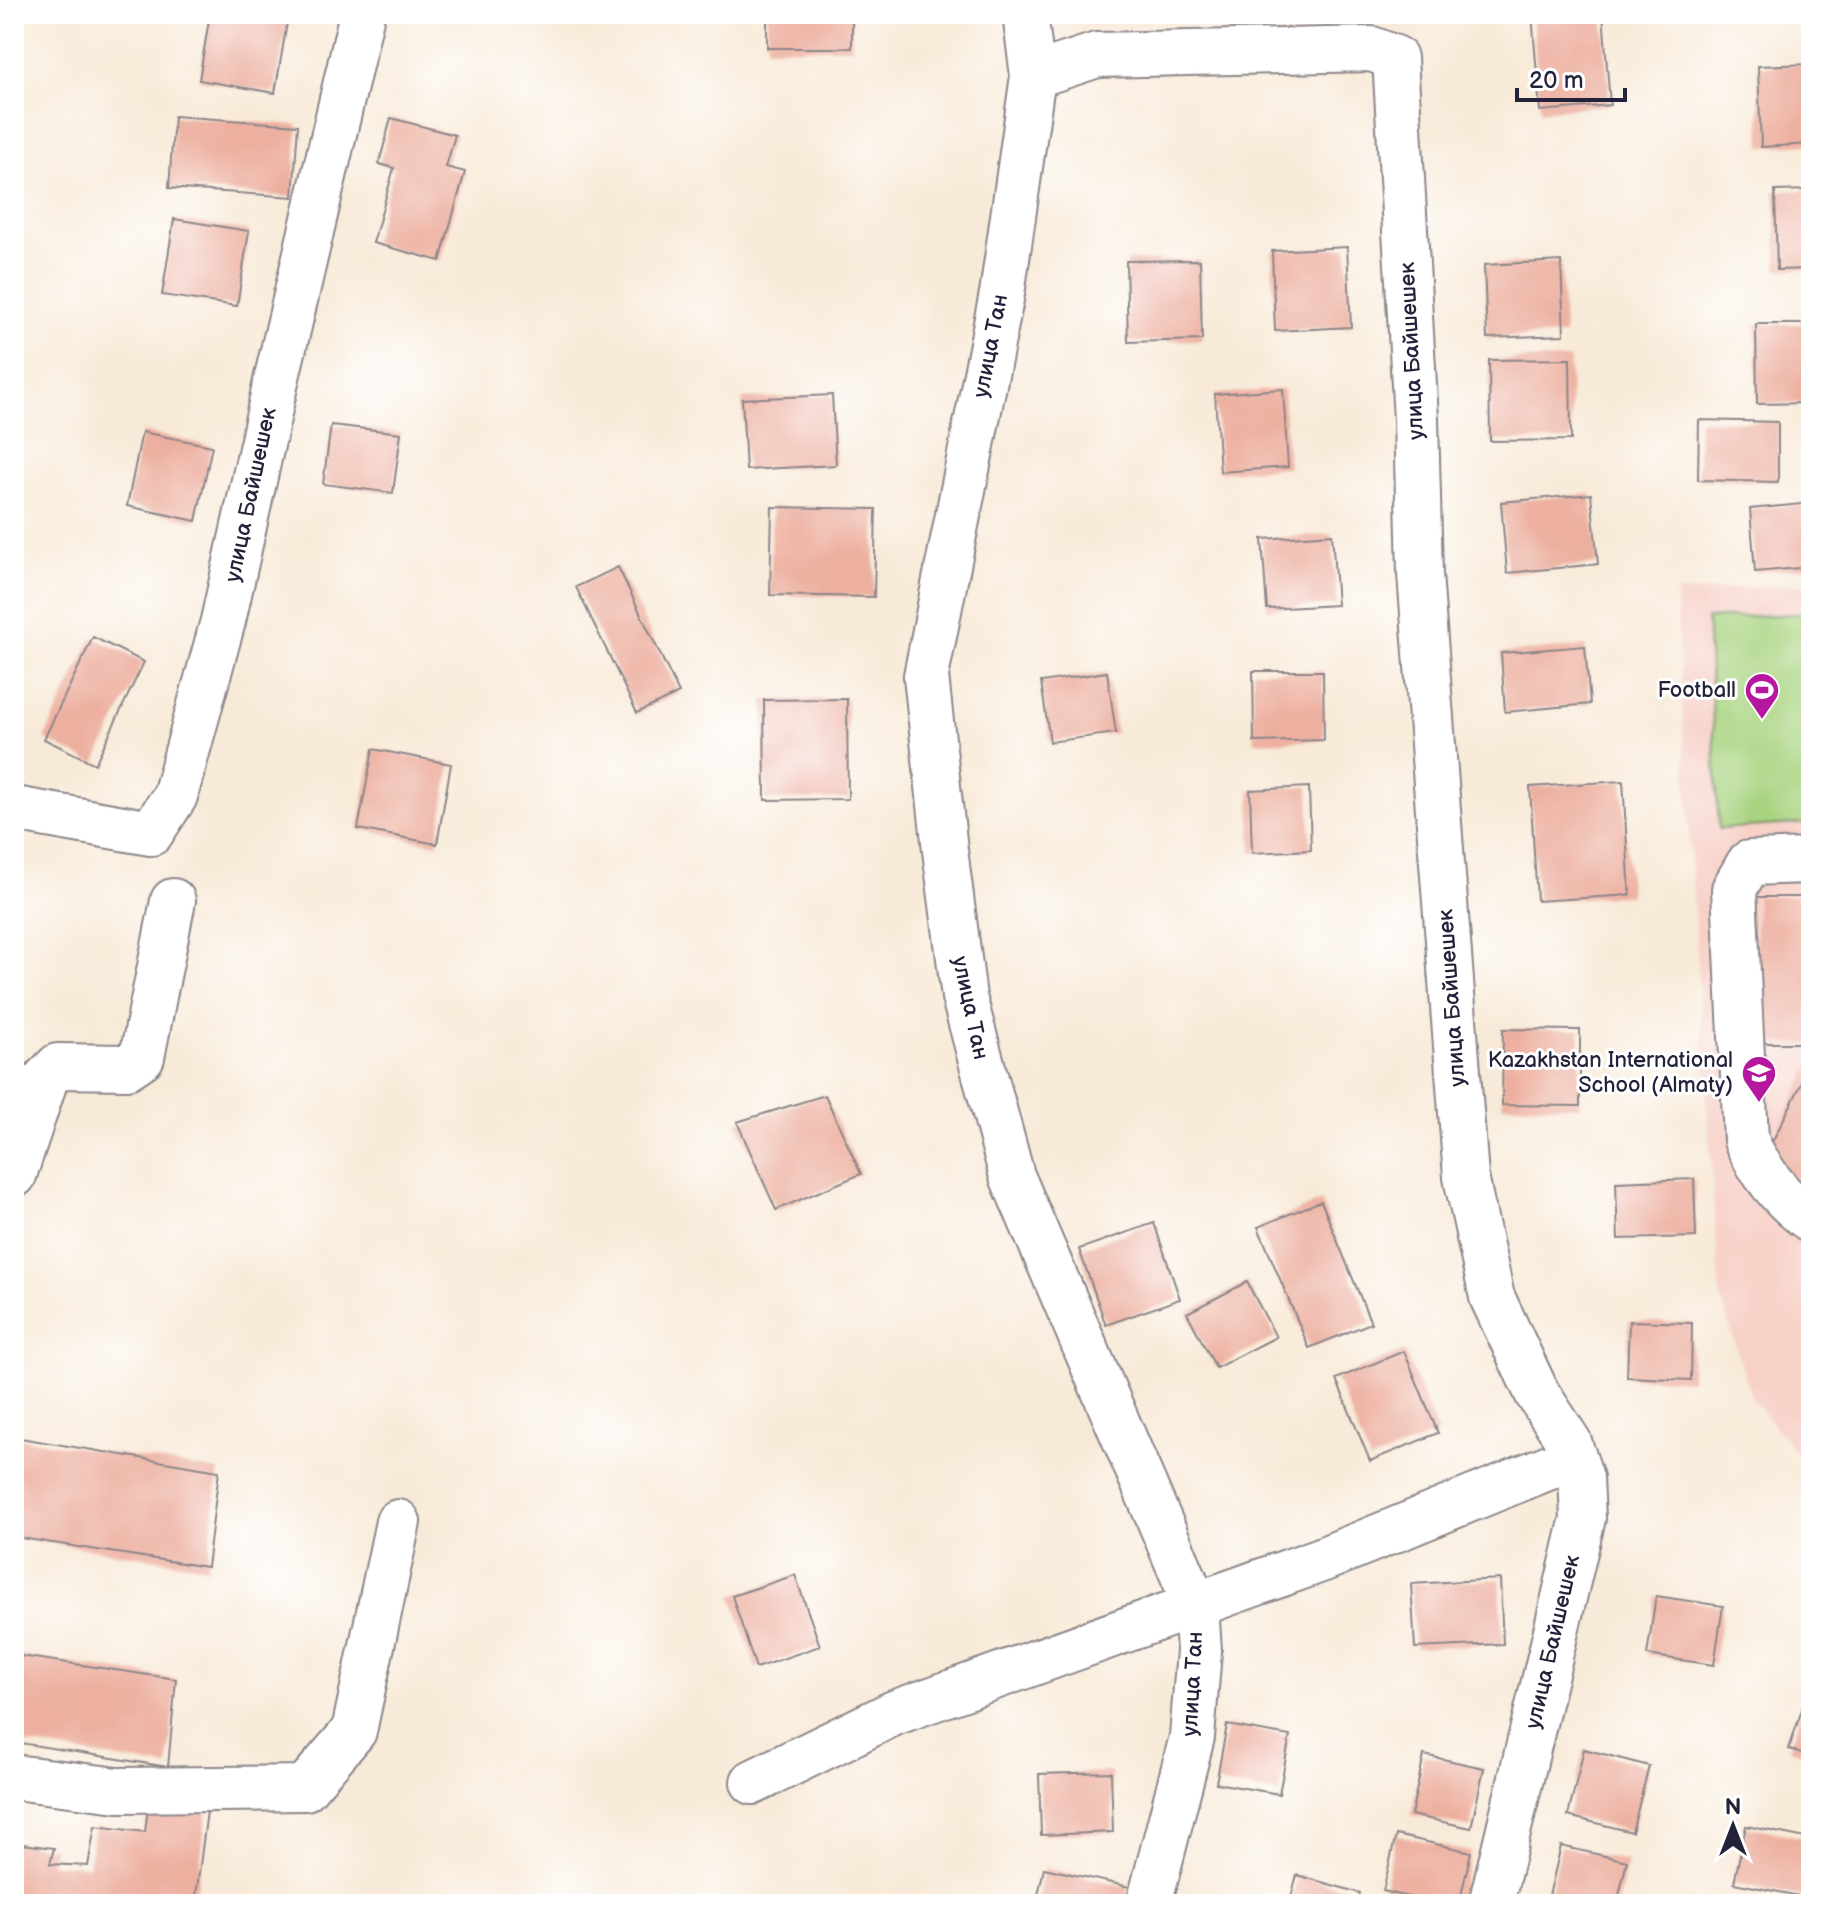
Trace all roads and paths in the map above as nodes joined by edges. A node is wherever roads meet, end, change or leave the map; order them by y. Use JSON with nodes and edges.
{"nodes":[{"id":1,"x":362,"y":14,"type":"edge"},
{"id":2,"x":1025,"y":14,"type":"edge"},
{"id":3,"x":1033,"y":76,"type":"junction"},
{"id":4,"x":14,"y":809,"type":"edge"},
{"id":5,"x":1811,"y":861,"type":"edge"},
{"id":6,"x":173,"y":901,"type":"dead end"},
{"id":7,"x":14,"y":1175,"type":"edge"},
{"id":8,"x":1811,"y":1220,"type":"edge"},
{"id":9,"x":1574,"y":1457,"type":"junction"},
{"id":10,"x":398,"y":1522,"type":"dead end"},
{"id":11,"x":1196,"y":1606,"type":"junction"},
{"id":12,"x":14,"y":1777,"type":"edge"},
{"id":13,"x":753,"y":1782,"type":"dead end"},
{"id":14,"x":1149,"y":1904,"type":"edge"},
{"id":15,"x":1491,"y":1904,"type":"edge"}],
"edges":[{"from":1,"to":4,"type":"street","name":"улица Байшешек"},
{"from":2,"to":3,"type":"street","name":"улица Тан"},
{"from":3,"to":9,"type":"street","name":"улица Байшешек"},
{"from":3,"to":11,"type":"street","name":"улица Тан"},
{"from":5,"to":8,"type":"street"},
{"from":6,"to":7,"type":"street"},
{"from":9,"to":11,"type":"street"},
{"from":9,"to":15,"type":"street","name":"улица Байшешек"},
{"from":10,"to":12,"type":"street"},
{"from":11,"to":13,"type":"street"},
{"from":11,"to":14,"type":"street","name":"улица Тан"}]}
